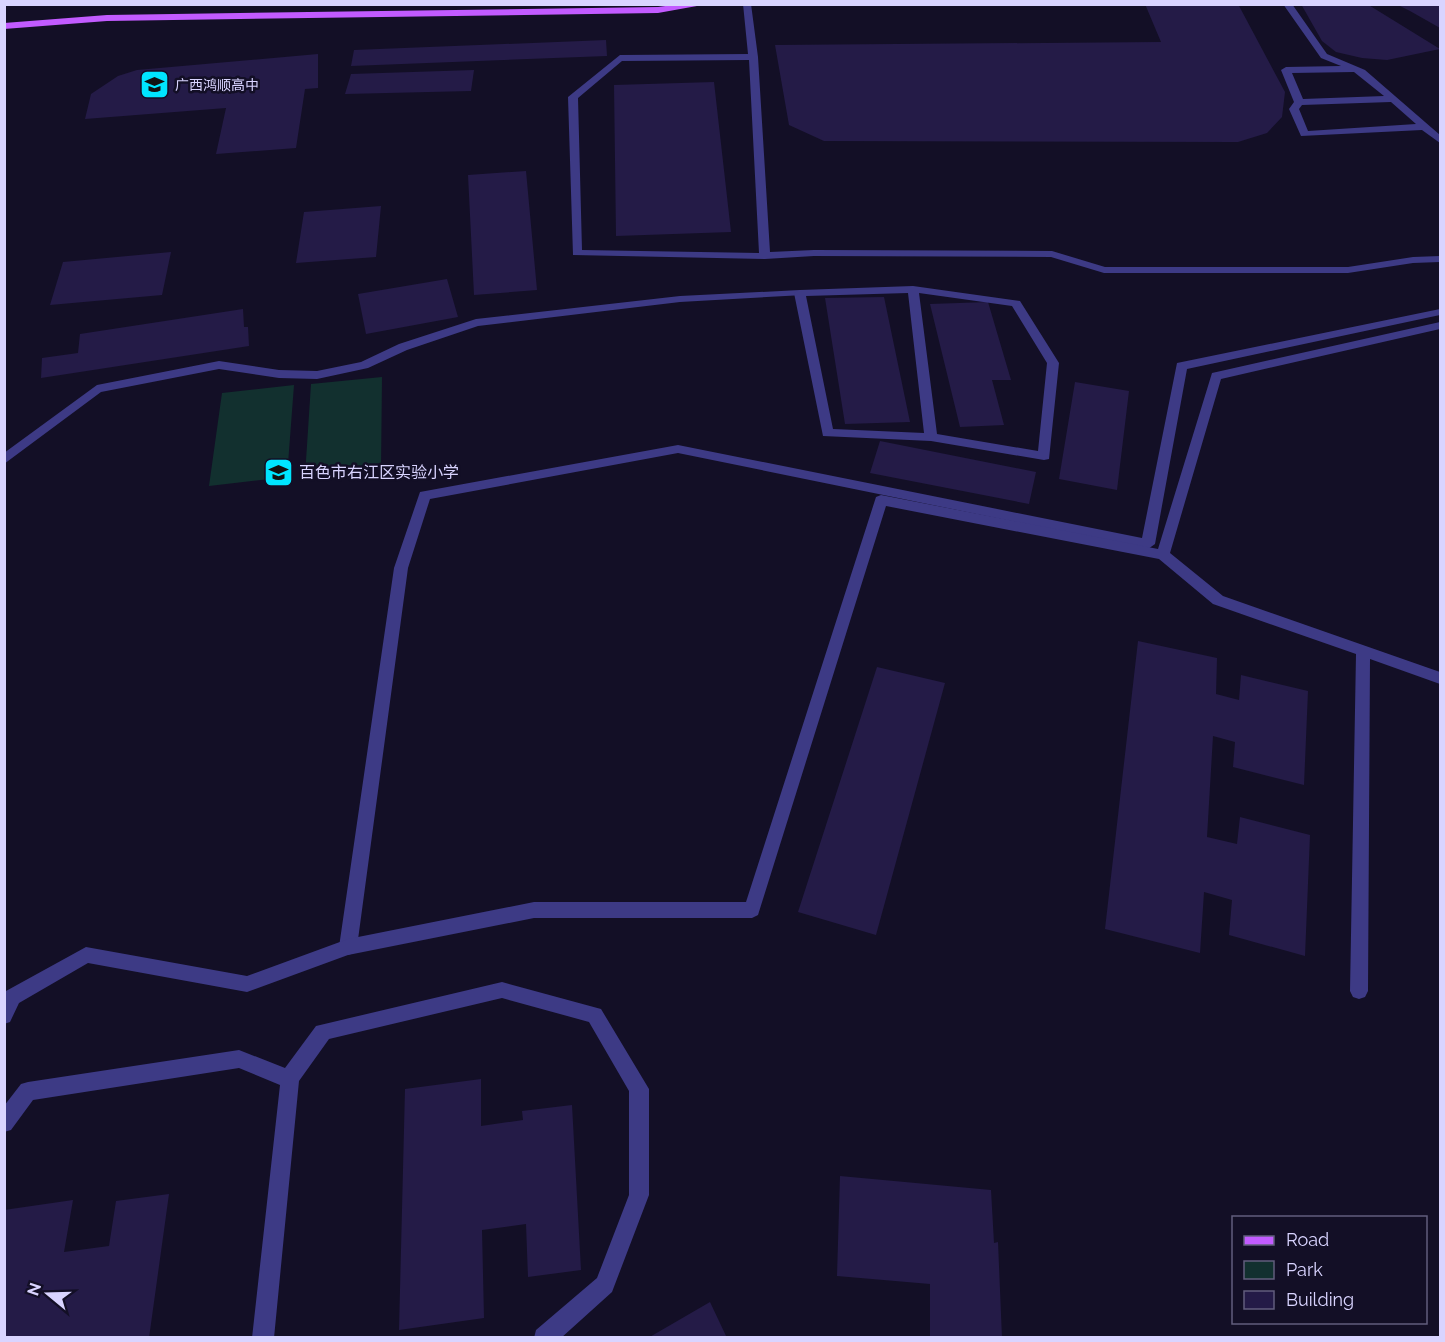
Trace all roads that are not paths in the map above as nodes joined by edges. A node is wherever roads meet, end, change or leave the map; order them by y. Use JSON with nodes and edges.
{"nodes":[{"id":1,"x":704,"y":4,"type":"edge"},
{"id":2,"x":747,"y":4,"type":"edge"},
{"id":3,"x":1287,"y":4,"type":"edge"},
{"id":4,"x":57,"y":22,"type":"junction"},
{"id":5,"x":4,"y":26,"type":"edge"},
{"id":6,"x":4,"y":37,"type":"edge"},
{"id":7,"x":753,"y":57,"type":"junction"},
{"id":8,"x":1354,"y":69,"type":"junction"},
{"id":9,"x":1391,"y":99,"type":"junction"},
{"id":10,"x":1299,"y":102,"type":"junction"},
{"id":11,"x":1422,"y":126,"type":"junction"},
{"id":12,"x":1440,"y":140,"type":"edge"},
{"id":13,"x":765,"y":256,"type":"junction"},
{"id":14,"x":1440,"y":259,"type":"edge"},
{"id":15,"x":913,"y":289,"type":"junction"},
{"id":16,"x":800,"y":293,"type":"junction"},
{"id":17,"x":1440,"y":312,"type":"edge"},
{"id":18,"x":1440,"y":326,"type":"edge"},
{"id":19,"x":932,"y":437,"type":"junction"},
{"id":20,"x":4,"y":460,"type":"edge"},
{"id":21,"x":1163,"y":555,"type":"junction"},
{"id":22,"x":1364,"y":651,"type":"junction"},
{"id":23,"x":1440,"y":678,"type":"edge"},
{"id":24,"x":348,"y":947,"type":"junction"},
{"id":25,"x":1359,"y":991,"type":"dead end"},
{"id":26,"x":4,"y":1016,"type":"edge"},
{"id":27,"x":290,"y":1077,"type":"junction"},
{"id":28,"x":4,"y":1123,"type":"edge"},
{"id":29,"x":263,"y":1338,"type":"edge"},
{"id":30,"x":544,"y":1338,"type":"edge"}],
"edges":[{"from":1,"to":4,"type":"main road"},
{"from":2,"to":7,"type":"street"},
{"from":3,"to":8,"type":"street"},
{"from":4,"to":5,"type":"main road"},
{"from":4,"to":6,"type":"main road"},
{"from":7,"to":13,"type":"street"},
{"from":7,"to":13,"type":"street"},
{"from":8,"to":9,"type":"street"},
{"from":8,"to":10,"type":"street"},
{"from":9,"to":10,"type":"street"},
{"from":9,"to":11,"type":"street"},
{"from":10,"to":11,"type":"street"},
{"from":11,"to":12,"type":"street"},
{"from":13,"to":14,"type":"street"},
{"from":15,"to":16,"type":"street"},
{"from":15,"to":19,"type":"street"},
{"from":15,"to":19,"type":"street"},
{"from":16,"to":19,"type":"street"},
{"from":16,"to":20,"type":"street"},
{"from":17,"to":24,"type":"street"},
{"from":18,"to":21,"type":"street"},
{"from":21,"to":22,"type":"street"},
{"from":21,"to":24,"type":"street"},
{"from":22,"to":23,"type":"street"},
{"from":22,"to":25,"type":"street"},
{"from":24,"to":26,"type":"street"},
{"from":27,"to":28,"type":"street"},
{"from":27,"to":29,"type":"street"},
{"from":27,"to":30,"type":"street"}]}
